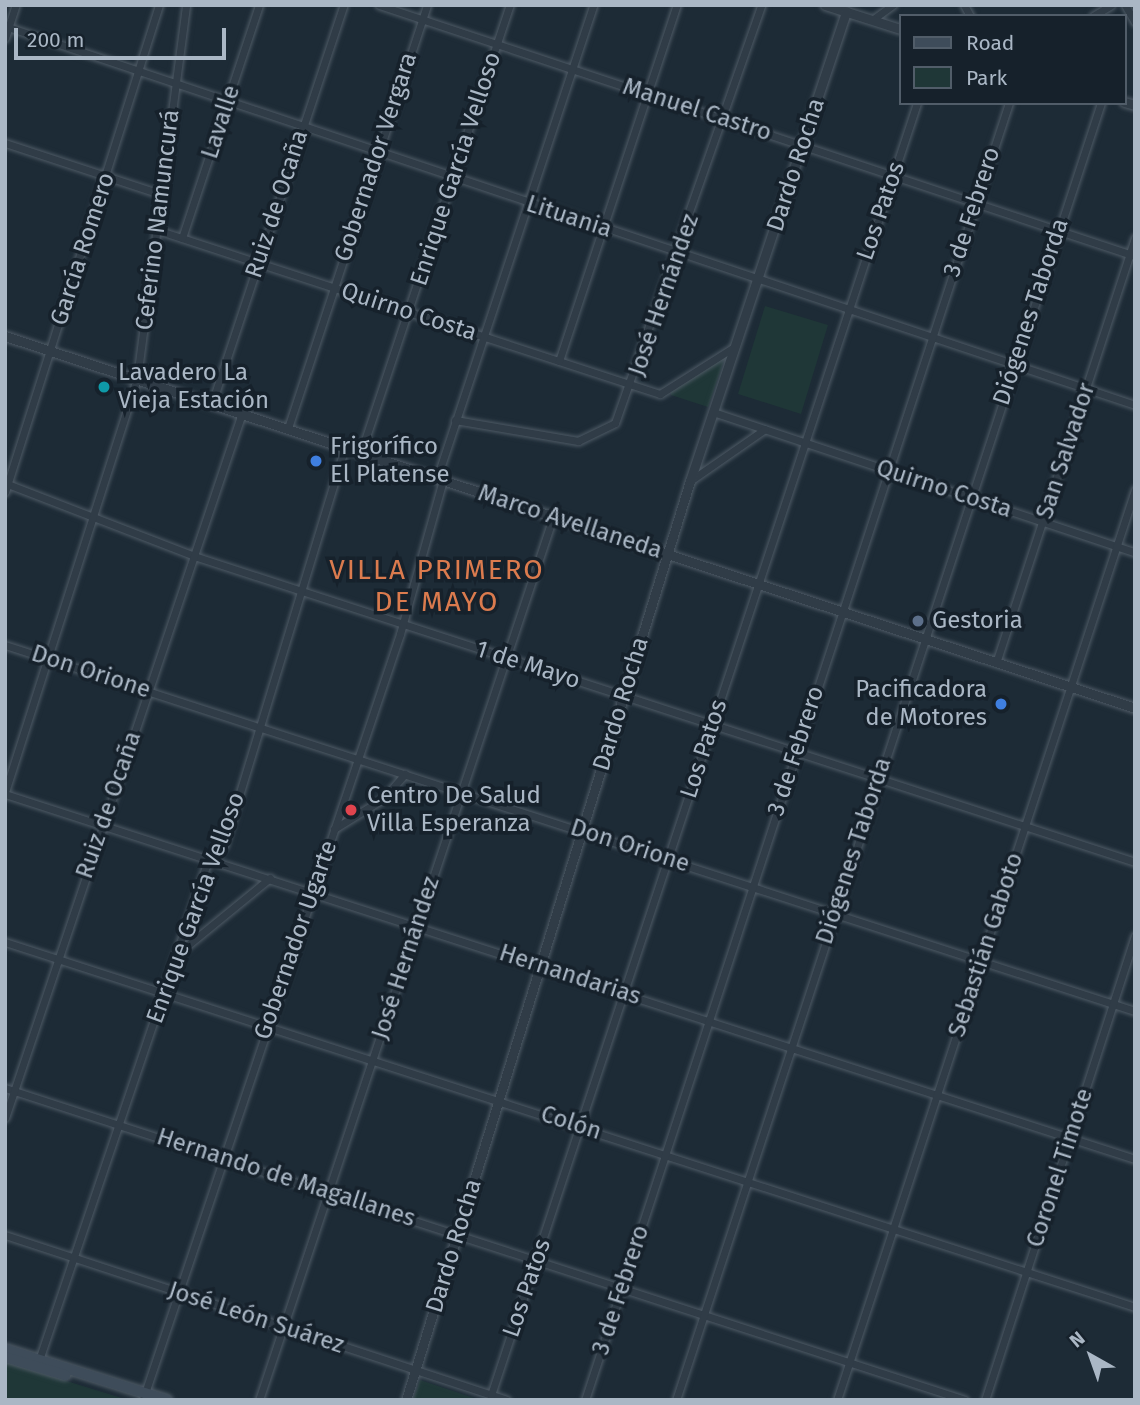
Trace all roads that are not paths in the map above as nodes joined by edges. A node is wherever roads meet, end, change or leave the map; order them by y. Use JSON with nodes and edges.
{"nodes":[{"id":1,"x":16,"y":5,"type":"edge"},
{"id":2,"x":159,"y":5,"type":"edge"},
{"id":3,"x":186,"y":5,"type":"edge"},
{"id":4,"x":259,"y":5,"type":"edge"},
{"id":5,"x":344,"y":5,"type":"edge"},
{"id":6,"x":379,"y":5,"type":"edge"},
{"id":7,"x":426,"y":5,"type":"edge"},
{"id":8,"x":510,"y":5,"type":"edge"},
{"id":9,"x":593,"y":5,"type":"edge"},
{"id":10,"x":677,"y":5,"type":"edge"},
{"id":11,"x":761,"y":5,"type":"edge"},
{"id":12,"x":825,"y":5,"type":"edge"},
{"id":13,"x":893,"y":5,"type":"edge"},
{"id":14,"x":1125,"y":5,"type":"edge"},
{"id":15,"x":846,"y":12,"type":"junction"},
{"id":16,"x":422,"y":20,"type":"junction"},
{"id":17,"x":872,"y":20,"type":"junction"},
{"id":18,"x":1135,"y":22,"type":"edge"},
{"id":19,"x":7,"y":27,"type":"edge"},
{"id":20,"x":898,"y":28,"type":"edge"},
{"id":21,"x":5,"y":38,"type":"edge"},
{"id":22,"x":497,"y":44,"type":"junction"},
{"id":23,"x":140,"y":69,"type":"junction"},
{"id":24,"x":572,"y":69,"type":"junction"},
{"id":25,"x":175,"y":85,"type":"junction"},
{"id":26,"x":647,"y":94,"type":"junction"},
{"id":27,"x":226,"y":105,"type":"junction"},
{"id":28,"x":916,"y":105,"type":"edge"},
{"id":29,"x":1008,"y":105,"type":"edge"},
{"id":30,"x":1100,"y":105,"type":"edge"},
{"id":31,"x":722,"y":119,"type":"junction"},
{"id":32,"x":302,"y":130,"type":"junction"},
{"id":33,"x":5,"y":143,"type":"edge"},
{"id":34,"x":802,"y":145,"type":"junction"},
{"id":35,"x":376,"y":154,"type":"junction"},
{"id":36,"x":893,"y":175,"type":"junction"},
{"id":37,"x":106,"y":176,"type":"junction"},
{"id":38,"x":452,"y":179,"type":"junction"},
{"id":39,"x":160,"y":194,"type":"junction"},
{"id":40,"x":976,"y":202,"type":"junction"},
{"id":41,"x":527,"y":203,"type":"junction"},
{"id":42,"x":603,"y":228,"type":"junction"},
{"id":43,"x":157,"y":230,"type":"junction"},
{"id":44,"x":1058,"y":231,"type":"junction"},
{"id":45,"x":182,"y":238,"type":"junction"},
{"id":46,"x":1135,"y":239,"type":"edge"},
{"id":47,"x":679,"y":253,"type":"junction"},
{"id":48,"x":1132,"y":256,"type":"edge"},
{"id":49,"x":258,"y":262,"type":"junction"},
{"id":50,"x":758,"y":280,"type":"junction"},
{"id":51,"x":332,"y":287,"type":"junction"},
{"id":52,"x":849,"y":309,"type":"junction"},
{"id":53,"x":409,"y":312,"type":"junction"},
{"id":54,"x":5,"y":335,"type":"edge"},
{"id":55,"x":484,"y":337,"type":"junction"},
{"id":56,"x":931,"y":337,"type":"junction"},
{"id":57,"x":734,"y":347,"type":"junction"},
{"id":58,"x":50,"y":350,"type":"junction"},
{"id":59,"x":559,"y":362,"type":"junction"},
{"id":60,"x":1013,"y":363,"type":"junction"},
{"id":61,"x":137,"y":378,"type":"junction"},
{"id":62,"x":632,"y":386,"type":"junction"},
{"id":63,"x":1087,"y":389,"type":"junction"},
{"id":64,"x":212,"y":403,"type":"junction"},
{"id":65,"x":1135,"y":405,"type":"edge"},
{"id":66,"x":713,"y":412,"type":"junction"},
{"id":67,"x":242,"y":413,"type":"junction"},
{"id":68,"x":455,"y":419,"type":"junction"},
{"id":69,"x":288,"y":428,"type":"junction"},
{"id":70,"x":765,"y":429,"type":"junction"},
{"id":71,"x":805,"y":443,"type":"junction"},
{"id":72,"x":345,"y":447,"type":"junction"},
{"id":73,"x":361,"y":452,"type":"junction"},
{"id":74,"x":886,"y":470,"type":"junction"},
{"id":75,"x":440,"y":479,"type":"junction"},
{"id":76,"x":691,"y":481,"type":"junction"},
{"id":77,"x":7,"y":483,"type":"edge"},
{"id":78,"x":1135,"y":490,"type":"edge"},
{"id":79,"x":5,"y":492,"type":"edge"},
{"id":80,"x":970,"y":498,"type":"junction"},
{"id":81,"x":553,"y":517,"type":"junction"},
{"id":82,"x":92,"y":518,"type":"junction"},
{"id":83,"x":1043,"y":521,"type":"junction"},
{"id":84,"x":1117,"y":546,"type":"junction"},
{"id":85,"x":1135,"y":552,"type":"edge"},
{"id":86,"x":667,"y":555,"type":"junction"},
{"id":87,"x":194,"y":556,"type":"junction"},
{"id":88,"x":758,"y":584,"type":"junction"},
{"id":89,"x":298,"y":589,"type":"junction"},
{"id":90,"x":841,"y":612,"type":"junction"},
{"id":91,"x":402,"y":624,"type":"junction"},
{"id":92,"x":923,"y":638,"type":"junction"},
{"id":93,"x":5,"y":645,"type":"edge"},
{"id":94,"x":47,"y":658,"type":"junction"},
{"id":95,"x":506,"y":658,"type":"junction"},
{"id":96,"x":996,"y":663,"type":"junction"},
{"id":97,"x":1070,"y":688,"type":"junction"},
{"id":98,"x":149,"y":691,"type":"junction"},
{"id":99,"x":624,"y":695,"type":"junction"},
{"id":100,"x":1135,"y":708,"type":"edge"},
{"id":101,"x":712,"y":724,"type":"junction"},
{"id":102,"x":260,"y":726,"type":"junction"},
{"id":103,"x":796,"y":752,"type":"junction"},
{"id":104,"x":356,"y":758,"type":"junction"},
{"id":105,"x":405,"y":775,"type":"junction"},
{"id":106,"x":878,"y":778,"type":"junction"},
{"id":107,"x":461,"y":792,"type":"junction"},
{"id":108,"x":5,"y":793,"type":"edge"},
{"id":109,"x":103,"y":824,"type":"junction"},
{"id":110,"x":1024,"y":827,"type":"junction"},
{"id":111,"x":334,"y":830,"type":"junction"},
{"id":112,"x":583,"y":830,"type":"junction"},
{"id":113,"x":214,"y":858,"type":"junction"},
{"id":114,"x":669,"y":859,"type":"junction"},
{"id":115,"x":1135,"y":862,"type":"edge"},
{"id":116,"x":270,"y":878,"type":"junction"},
{"id":117,"x":752,"y":887,"type":"junction"},
{"id":118,"x":313,"y":890,"type":"junction"},
{"id":119,"x":834,"y":914,"type":"junction"},
{"id":120,"x":417,"y":926,"type":"junction"},
{"id":121,"x":1135,"y":936,"type":"edge"},
{"id":122,"x":5,"y":942,"type":"edge"},
{"id":123,"x":177,"y":954,"type":"junction"},
{"id":124,"x":55,"y":958,"type":"junction"},
{"id":125,"x":981,"y":960,"type":"junction"},
{"id":126,"x":541,"y":965,"type":"junction"},
{"id":127,"x":163,"y":991,"type":"junction"},
{"id":128,"x":626,"y":993,"type":"junction"},
{"id":129,"x":1113,"y":1004,"type":"junction"},
{"id":130,"x":1135,"y":1011,"type":"edge"},
{"id":131,"x":710,"y":1020,"type":"junction"},
{"id":132,"x":267,"y":1025,"type":"junction"},
{"id":133,"x":790,"y":1045,"type":"junction"},
{"id":134,"x":372,"y":1059,"type":"junction"},
{"id":135,"x":5,"y":1088,"type":"edge"},
{"id":136,"x":14,"y":1091,"type":"junction"},
{"id":137,"x":938,"y":1094,"type":"junction"},
{"id":138,"x":498,"y":1099,"type":"junction"},
{"id":139,"x":5,"y":1118,"type":"edge"},
{"id":140,"x":119,"y":1125,"type":"junction"},
{"id":141,"x":581,"y":1126,"type":"junction"},
{"id":142,"x":1070,"y":1138,"type":"junction"},
{"id":143,"x":666,"y":1154,"type":"junction"},
{"id":144,"x":224,"y":1159,"type":"junction"},
{"id":145,"x":1135,"y":1159,"type":"edge"},
{"id":146,"x":748,"y":1180,"type":"junction"},
{"id":147,"x":328,"y":1191,"type":"junction"},
{"id":148,"x":894,"y":1228,"type":"junction"},
{"id":149,"x":458,"y":1233,"type":"junction"},
{"id":150,"x":5,"y":1235,"type":"edge"},
{"id":151,"x":75,"y":1258,"type":"junction"},
{"id":152,"x":537,"y":1259,"type":"junction"},
{"id":153,"x":1027,"y":1272,"type":"junction"},
{"id":154,"x":622,"y":1286,"type":"junction"},
{"id":155,"x":178,"y":1293,"type":"junction"},
{"id":156,"x":1135,"y":1307,"type":"edge"},
{"id":157,"x":705,"y":1314,"type":"junction"},
{"id":158,"x":283,"y":1326,"type":"junction"},
{"id":159,"x":5,"y":1349,"type":"edge"},
{"id":160,"x":5,"y":1357,"type":"edge"},
{"id":161,"x":850,"y":1362,"type":"junction"},
{"id":162,"x":38,"y":1363,"type":"junction"},
{"id":163,"x":415,"y":1370,"type":"junction"},
{"id":164,"x":491,"y":1395,"type":"junction"},
{"id":165,"x":144,"y":1397,"type":"edge"},
{"id":166,"x":167,"y":1400,"type":"edge"},
{"id":167,"x":259,"y":1400,"type":"edge"},
{"id":168,"x":406,"y":1400,"type":"edge"},
{"id":169,"x":507,"y":1400,"type":"edge"},
{"id":170,"x":585,"y":1400,"type":"edge"},
{"id":171,"x":676,"y":1400,"type":"edge"},
{"id":172,"x":837,"y":1400,"type":"edge"},
{"id":173,"x":965,"y":1400,"type":"edge"},
{"id":174,"x":985,"y":1400,"type":"edge"}],
"edges":[{"from":1,"to":19,"type":"street"},
{"from":2,"to":23,"type":"street","name":"García Romero"},
{"from":3,"to":25,"type":"street","name":"Ceferino Namuncurá"},
{"from":4,"to":27,"type":"street","name":"Lavalle"},
{"from":5,"to":32,"type":"street","name":"Ruiz de Ocaña"},
{"from":6,"to":16,"type":"street","name":"Manuel Castro"},
{"from":7,"to":16,"type":"street","name":"Gobernador Vergara"},
{"from":8,"to":22,"type":"street","name":"Enrique García Velloso"},
{"from":9,"to":24,"type":"street","name":"Gobernador Ugarte"},
{"from":10,"to":26,"type":"street"},
{"from":11,"to":31,"type":"street","name":"José Hernández"},
{"from":12,"to":15,"type":"street"},
{"from":13,"to":17,"type":"street"},
{"from":14,"to":18,"type":"street"},
{"from":15,"to":17,"type":"street"},
{"from":15,"to":34,"type":"street","name":"Dardo Rocha"},
{"from":16,"to":22,"type":"street","name":"Manuel Castro"},
{"from":16,"to":35,"type":"street","name":"Gobernador Vergara"},
{"from":17,"to":20,"type":"street"},
{"from":19,"to":21,"type":"street"},
{"from":19,"to":23,"type":"street","name":"Lituania"},
{"from":22,"to":24,"type":"street","name":"Manuel Castro"},
{"from":22,"to":38,"type":"street","name":"Enrique García Velloso"},
{"from":23,"to":25,"type":"street","name":"Lituania"},
{"from":23,"to":37,"type":"street","name":"García Romero"},
{"from":24,"to":26,"type":"street","name":"Manuel Castro"},
{"from":24,"to":41,"type":"street","name":"Gobernador Ugarte"},
{"from":25,"to":27,"type":"street","name":"Lituania"},
{"from":25,"to":39,"type":"street","name":"Ceferino Namuncurá"},
{"from":26,"to":31,"type":"street","name":"Manuel Castro"},
{"from":26,"to":42,"type":"street"},
{"from":27,"to":32,"type":"street","name":"Lituania"},
{"from":27,"to":45,"type":"street","name":"Lavalle"},
{"from":28,"to":36,"type":"street","name":"Los Patos"},
{"from":29,"to":40,"type":"street","name":"3 de Febrero"},
{"from":30,"to":44,"type":"street","name":"Diógenes Taborda"},
{"from":31,"to":34,"type":"street","name":"Manuel Castro"},
{"from":31,"to":47,"type":"street","name":"José Hernández"},
{"from":32,"to":35,"type":"street","name":"Lituania"},
{"from":32,"to":49,"type":"street","name":"Ruiz de Ocaña"},
{"from":33,"to":37,"type":"street"},
{"from":34,"to":36,"type":"street","name":"Manuel Castro"},
{"from":34,"to":50,"type":"street","name":"Dardo Rocha"},
{"from":35,"to":38,"type":"street","name":"Lituania"},
{"from":35,"to":51,"type":"street","name":"Gobernador Vergara"},
{"from":36,"to":40,"type":"street","name":"Manuel Castro"},
{"from":36,"to":52,"type":"street","name":"Los Patos"},
{"from":37,"to":39,"type":"street"},
{"from":37,"to":58,"type":"street","name":"García Romero"},
{"from":38,"to":41,"type":"street","name":"Lituania"},
{"from":38,"to":53,"type":"street","name":"Enrique García Velloso"},
{"from":39,"to":43,"type":"street","name":"Ceferino Namuncurá"},
{"from":40,"to":44,"type":"street","name":"Manuel Castro"},
{"from":40,"to":56,"type":"street","name":"3 de Febrero"},
{"from":41,"to":42,"type":"street","name":"Lituania"},
{"from":41,"to":55,"type":"street","name":"Gobernador Ugarte"},
{"from":42,"to":47,"type":"street","name":"Lituania"},
{"from":42,"to":59,"type":"street"},
{"from":43,"to":45,"type":"street","name":"Quirno Costa"},
{"from":43,"to":61,"type":"street","name":"Ceferino Namuncurá"},
{"from":44,"to":48,"type":"street","name":"Manuel Castro"},
{"from":44,"to":60,"type":"street","name":"Diógenes Taborda"},
{"from":45,"to":49,"type":"street","name":"Quirno Costa"},
{"from":46,"to":48,"type":"street","name":"San Salvador"},
{"from":47,"to":50,"type":"street","name":"Lituania"},
{"from":47,"to":62,"type":"street","name":"José Hernández"},
{"from":48,"to":63,"type":"street","name":"San Salvador"},
{"from":49,"to":51,"type":"street","name":"Quirno Costa"},
{"from":49,"to":64,"type":"street","name":"Ruiz de Ocaña"},
{"from":50,"to":52,"type":"street","name":"Lituania"},
{"from":50,"to":57,"type":"street","name":"Dardo Rocha"},
{"from":51,"to":53,"type":"street","name":"Quirno Costa"},
{"from":51,"to":69,"type":"street","name":"Gobernador Vergara"},
{"from":52,"to":56,"type":"street","name":"Lituania"},
{"from":52,"to":71,"type":"street","name":"Los Patos"},
{"from":53,"to":55,"type":"street","name":"Quirno Costa"},
{"from":53,"to":73,"type":"street","name":"Enrique García Velloso"},
{"from":54,"to":58,"type":"street","name":"Marco Avellaneda"},
{"from":55,"to":59,"type":"street","name":"Quirno Costa"},
{"from":55,"to":68,"type":"street","name":"Gobernador Ugarte"},
{"from":56,"to":60,"type":"street","name":"Lituania"},
{"from":56,"to":74,"type":"street","name":"3 de Febrero"},
{"from":57,"to":62,"type":"street","name":"Quirno Costa"},
{"from":57,"to":66,"type":"street","name":"Dardo Rocha"},
{"from":58,"to":61,"type":"street","name":"Marco Avellaneda"},
{"from":58,"to":77,"type":"street","name":"García Romero"},
{"from":59,"to":62,"type":"street","name":"Quirno Costa"},
{"from":60,"to":63,"type":"street","name":"Lituania"},
{"from":60,"to":80,"type":"street","name":"Diógenes Taborda"},
{"from":61,"to":64,"type":"street","name":"Marco Avellaneda"},
{"from":61,"to":82,"type":"street","name":"Ceferino Namuncurá"},
{"from":62,"to":68,"type":"street","name":"José Hernández"},
{"from":63,"to":65,"type":"street","name":"Lituania"},
{"from":63,"to":83,"type":"street","name":"San Salvador"},
{"from":64,"to":67,"type":"street","name":"Marco Avellaneda"},
{"from":66,"to":70,"type":"street","name":"Quirno Costa"},
{"from":66,"to":76,"type":"street","name":"Dardo Rocha"},
{"from":67,"to":69,"type":"street","name":"Marco Avellaneda"},
{"from":67,"to":87,"type":"street","name":"Ruiz de Ocaña"},
{"from":68,"to":75,"type":"street","name":"Gobernador Ugarte"},
{"from":69,"to":72,"type":"street","name":"Marco Avellaneda"},
{"from":70,"to":71,"type":"street","name":"Quirno Costa"},
{"from":70,"to":76,"type":"street"},
{"from":71,"to":74,"type":"street","name":"Quirno Costa"},
{"from":71,"to":88,"type":"street","name":"Los Patos"},
{"from":72,"to":73,"type":"street","name":"Marco Avellaneda"},
{"from":72,"to":89,"type":"street","name":"Enrique García Velloso"},
{"from":73,"to":75,"type":"street","name":"Marco Avellaneda"},
{"from":74,"to":80,"type":"street","name":"Quirno Costa"},
{"from":74,"to":90,"type":"street","name":"3 de Febrero"},
{"from":75,"to":81,"type":"street","name":"Marco Avellaneda"},
{"from":75,"to":91,"type":"street","name":"Gobernador Ugarte"},
{"from":76,"to":86,"type":"street","name":"Dardo Rocha"},
{"from":77,"to":79,"type":"street","name":"García Romero"},
{"from":77,"to":82,"type":"street","name":"1 de Mayo"},
{"from":78,"to":84,"type":"street","name":"Sebastián Gaboto"},
{"from":80,"to":83,"type":"street","name":"Quirno Costa"},
{"from":80,"to":92,"type":"street","name":"Diógenes Taborda"},
{"from":81,"to":86,"type":"street","name":"Marco Avellaneda"},
{"from":81,"to":95,"type":"street","name":"José Hernández"},
{"from":82,"to":87,"type":"street","name":"1 de Mayo"},
{"from":82,"to":94,"type":"street","name":"Ceferino Namuncurá"},
{"from":83,"to":84,"type":"street","name":"Quirno Costa"},
{"from":83,"to":96,"type":"street","name":"San Salvador"},
{"from":84,"to":85,"type":"street","name":"Quirno Costa"},
{"from":84,"to":97,"type":"street","name":"Sebastián Gaboto"},
{"from":86,"to":88,"type":"street","name":"Marco Avellaneda"},
{"from":86,"to":99,"type":"street","name":"Dardo Rocha"},
{"from":87,"to":89,"type":"street","name":"1 de Mayo"},
{"from":87,"to":98,"type":"street","name":"Ruiz de Ocaña"},
{"from":88,"to":90,"type":"street","name":"Marco Avellaneda"},
{"from":88,"to":101,"type":"street","name":"Los Patos"},
{"from":89,"to":91,"type":"street","name":"1 de Mayo"},
{"from":89,"to":102,"type":"street","name":"Enrique García Velloso"},
{"from":90,"to":92,"type":"street","name":"Marco Avellaneda"},
{"from":90,"to":103,"type":"street","name":"3 de Febrero"},
{"from":91,"to":95,"type":"street","name":"1 de Mayo"},
{"from":91,"to":104,"type":"street","name":"Gobernador Ugarte"},
{"from":92,"to":96,"type":"street","name":"Marco Avellaneda"},
{"from":92,"to":106,"type":"street","name":"Diógenes Taborda"},
{"from":93,"to":94,"type":"street","name":"Don Orione"},
{"from":94,"to":98,"type":"street","name":"Don Orione"},
{"from":94,"to":108,"type":"street","name":"Ceferino Namuncurá"},
{"from":95,"to":99,"type":"street","name":"1 de Mayo"},
{"from":95,"to":107,"type":"street","name":"José Hernández"},
{"from":96,"to":97,"type":"street","name":"Marco Avellaneda"},
{"from":97,"to":100,"type":"street","name":"Marco Avellaneda"},
{"from":97,"to":110,"type":"street","name":"Sebastián Gaboto"},
{"from":98,"to":102,"type":"street","name":"Don Orione"},
{"from":98,"to":109,"type":"street","name":"Ruiz de Ocaña"},
{"from":99,"to":101,"type":"street","name":"1 de Mayo"},
{"from":99,"to":112,"type":"street","name":"Dardo Rocha"},
{"from":101,"to":103,"type":"street","name":"1 de Mayo"},
{"from":101,"to":114,"type":"street","name":"Los Patos"},
{"from":102,"to":104,"type":"street","name":"Don Orione"},
{"from":102,"to":113,"type":"street","name":"Enrique García Velloso"},
{"from":103,"to":106,"type":"street","name":"1 de Mayo"},
{"from":103,"to":117,"type":"street","name":"3 de Febrero"},
{"from":104,"to":105,"type":"street","name":"Don Orione"},
{"from":104,"to":111,"type":"street","name":"Gobernador Ugarte"},
{"from":105,"to":107,"type":"street","name":"Don Orione"},
{"from":105,"to":111,"type":"street"},
{"from":106,"to":110,"type":"street","name":"1 de Mayo"},
{"from":106,"to":119,"type":"street","name":"Diógenes Taborda"},
{"from":107,"to":112,"type":"street","name":"Don Orione"},
{"from":107,"to":120,"type":"street","name":"José Hernández"},
{"from":108,"to":109,"type":"street","name":"Hernandarias"},
{"from":109,"to":113,"type":"street","name":"Hernandarias"},
{"from":109,"to":124,"type":"street","name":"Ruiz de Ocaña"},
{"from":110,"to":115,"type":"street","name":"1 de Mayo"},
{"from":110,"to":125,"type":"street","name":"Sebastián Gaboto"},
{"from":111,"to":118,"type":"street","name":"Gobernador Ugarte"},
{"from":112,"to":114,"type":"street","name":"Don Orione"},
{"from":112,"to":126,"type":"street","name":"Dardo Rocha"},
{"from":113,"to":116,"type":"street","name":"Hernandarias"},
{"from":113,"to":123,"type":"street","name":"Enrique García Velloso"},
{"from":114,"to":117,"type":"street","name":"Don Orione"},
{"from":114,"to":128,"type":"street","name":"Los Patos"},
{"from":116,"to":118,"type":"street","name":"Hernandarias"},
{"from":116,"to":123,"type":"street"},
{"from":117,"to":119,"type":"street","name":"Don Orione"},
{"from":117,"to":131,"type":"street","name":"3 de Febrero"},
{"from":118,"to":120,"type":"street","name":"Hernandarias"},
{"from":118,"to":132,"type":"street","name":"Gobernador Ugarte"},
{"from":119,"to":125,"type":"street","name":"Don Orione"},
{"from":119,"to":133,"type":"street","name":"Diógenes Taborda"},
{"from":120,"to":126,"type":"street","name":"Hernandarias"},
{"from":120,"to":134,"type":"street","name":"José Hernández"},
{"from":121,"to":129,"type":"street","name":"Coronel Timote"},
{"from":122,"to":124,"type":"street","name":"Colón"},
{"from":123,"to":127,"type":"street","name":"Enrique García Velloso"},
{"from":124,"to":127,"type":"street","name":"Colón"},
{"from":124,"to":136,"type":"street","name":"Ruiz de Ocaña"},
{"from":125,"to":129,"type":"street","name":"Don Orione"},
{"from":125,"to":137,"type":"street","name":"Sebastián Gaboto"},
{"from":126,"to":128,"type":"street","name":"Hernandarias"},
{"from":126,"to":138,"type":"street","name":"Dardo Rocha"},
{"from":127,"to":132,"type":"street","name":"Colón"},
{"from":127,"to":140,"type":"street","name":"Enrique García Velloso"},
{"from":128,"to":131,"type":"street","name":"Hernandarias"},
{"from":128,"to":141,"type":"street","name":"Los Patos"},
{"from":129,"to":130,"type":"street","name":"Don Orione"},
{"from":129,"to":142,"type":"street","name":"Coronel Timote"},
{"from":131,"to":133,"type":"street","name":"Hernandarias"},
{"from":131,"to":143,"type":"street","name":"3 de Febrero"},
{"from":132,"to":134,"type":"street","name":"Colón"},
{"from":132,"to":144,"type":"street","name":"Gobernador Ugarte"},
{"from":133,"to":137,"type":"street","name":"Hernandarias"},
{"from":133,"to":146,"type":"street","name":"Diógenes Taborda"},
{"from":134,"to":138,"type":"street","name":"Colón"},
{"from":134,"to":147,"type":"street","name":"José Hernández"},
{"from":135,"to":136,"type":"street","name":"Hernando de Magallanes"},
{"from":136,"to":139,"type":"street","name":"Ruiz de Ocaña"},
{"from":136,"to":140,"type":"street","name":"Hernando de Magallanes"},
{"from":137,"to":142,"type":"street","name":"Hernandarias"},
{"from":137,"to":148,"type":"street","name":"Sebastián Gaboto"},
{"from":138,"to":141,"type":"street","name":"Colón"},
{"from":138,"to":149,"type":"street","name":"Dardo Rocha"},
{"from":140,"to":144,"type":"street","name":"Hernando de Magallanes"},
{"from":140,"to":151,"type":"street","name":"Enrique García Velloso"},
{"from":141,"to":143,"type":"street","name":"Colón"},
{"from":141,"to":152,"type":"street","name":"Los Patos"},
{"from":142,"to":145,"type":"street","name":"Hernandarias"},
{"from":142,"to":153,"type":"street","name":"Coronel Timote"},
{"from":143,"to":146,"type":"street","name":"Colón"},
{"from":143,"to":154,"type":"street","name":"3 de Febrero"},
{"from":144,"to":147,"type":"street","name":"Hernando de Magallanes"},
{"from":144,"to":155,"type":"street","name":"Gobernador Ugarte"},
{"from":146,"to":148,"type":"street","name":"Colón"},
{"from":146,"to":157,"type":"street","name":"Diógenes Taborda"},
{"from":147,"to":149,"type":"street","name":"Hernando de Magallanes"},
{"from":147,"to":158,"type":"street","name":"José Hernández"},
{"from":148,"to":153,"type":"street","name":"Colón"},
{"from":148,"to":161,"type":"street","name":"Sebastián Gaboto"},
{"from":149,"to":152,"type":"street","name":"Hernando de Magallanes"},
{"from":149,"to":163,"type":"street","name":"Dardo Rocha"},
{"from":150,"to":151,"type":"street","name":"José León Suárez"},
{"from":151,"to":155,"type":"street","name":"José León Suárez"},
{"from":151,"to":162,"type":"street","name":"Enrique García Velloso"},
{"from":152,"to":154,"type":"street","name":"Hernando de Magallanes"},
{"from":152,"to":164,"type":"street","name":"Los Patos"},
{"from":153,"to":156,"type":"street","name":"Colón"},
{"from":153,"to":174,"type":"street","name":"Coronel Timote"},
{"from":154,"to":157,"type":"street","name":"Hernando de Magallanes"},
{"from":154,"to":170,"type":"street","name":"3 de Febrero"},
{"from":155,"to":158,"type":"street","name":"José León Suárez"},
{"from":155,"to":165,"type":"street","name":"Gobernador Ugarte"},
{"from":157,"to":161,"type":"street","name":"Hernando de Magallanes"},
{"from":157,"to":171,"type":"street","name":"Diógenes Taborda"},
{"from":158,"to":163,"type":"street","name":"José León Suárez"},
{"from":158,"to":167,"type":"street","name":"José Hernández"},
{"from":159,"to":162,"type":"main road"},
{"from":160,"to":162,"type":"main road"},
{"from":161,"to":172,"type":"street","name":"Sebastián Gaboto"},
{"from":161,"to":173,"type":"street","name":"Hernando de Magallanes"},
{"from":162,"to":165,"type":"main road"},
{"from":163,"to":164,"type":"street","name":"José León Suárez"},
{"from":163,"to":168,"type":"street","name":"Dardo Rocha"},
{"from":164,"to":169,"type":"street","name":"José León Suárez"},
{"from":165,"to":166,"type":"main road"}]}
